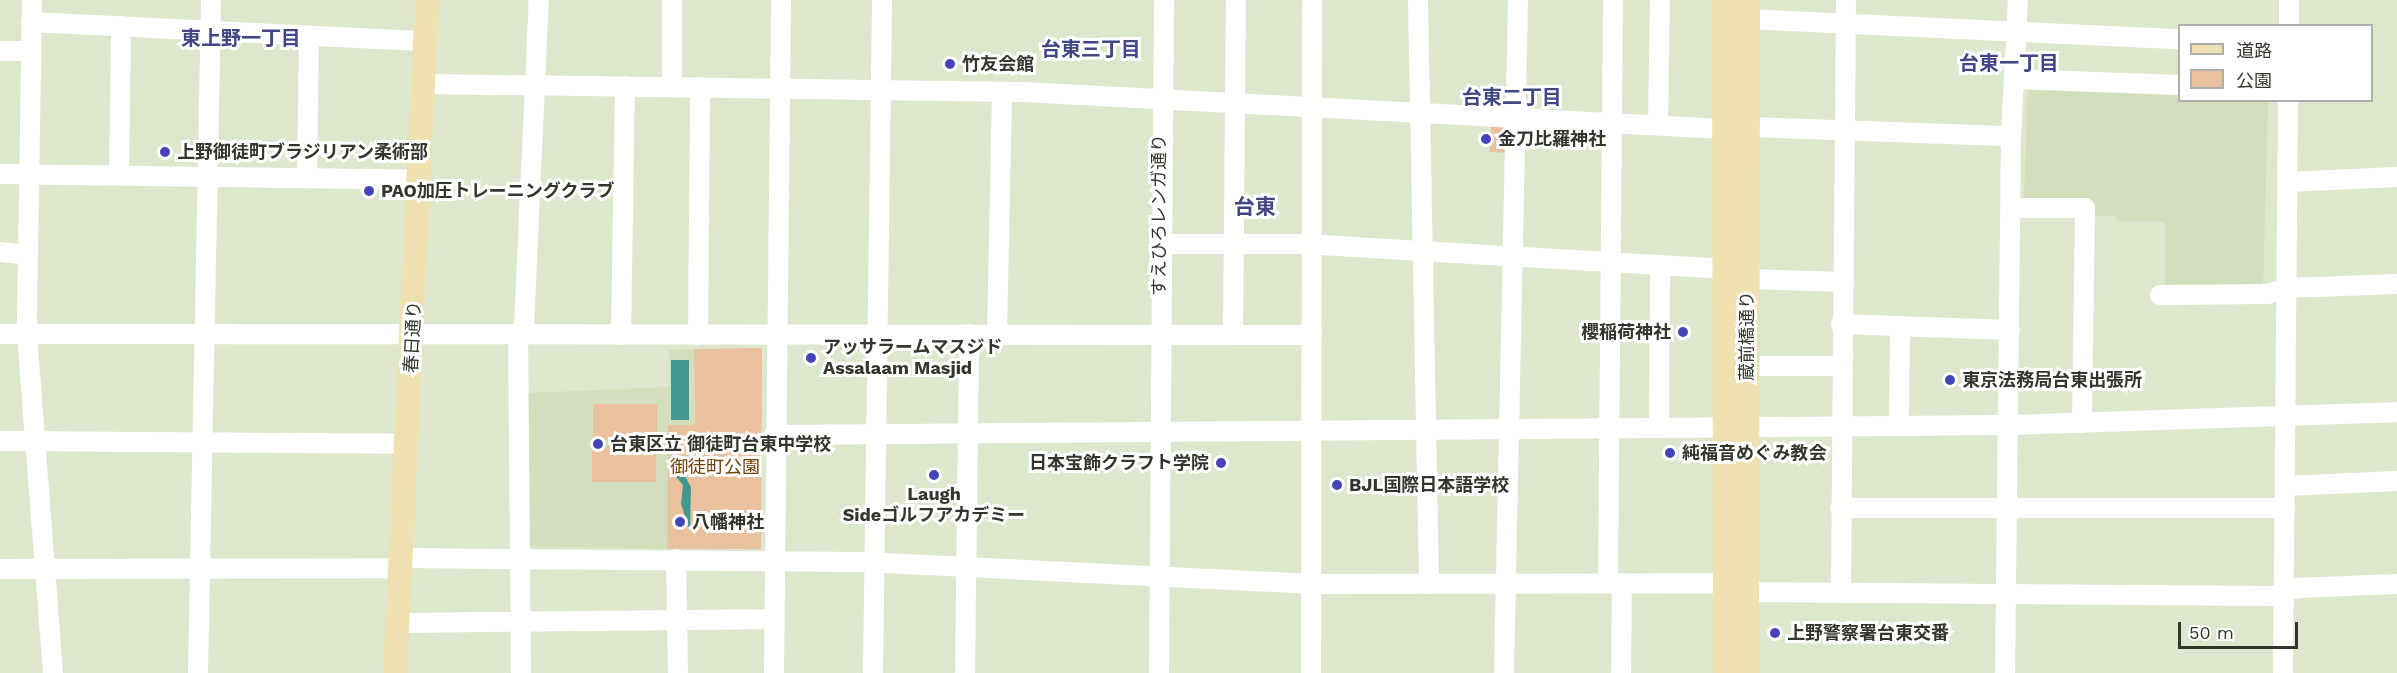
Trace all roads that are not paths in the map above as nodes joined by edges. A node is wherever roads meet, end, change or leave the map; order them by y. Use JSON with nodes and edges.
{"nodes":[{"id":1,"x":32,"y":0,"type":"edge"},
{"id":2,"x":211,"y":0,"type":"edge"},
{"id":3,"x":427,"y":0,"type":"edge"},
{"id":4,"x":539,"y":0,"type":"edge"},
{"id":5,"x":672,"y":0,"type":"edge"},
{"id":6,"x":781,"y":0,"type":"edge"},
{"id":7,"x":882,"y":0,"type":"edge"},
{"id":8,"x":1164,"y":0,"type":"edge"},
{"id":9,"x":1236,"y":0,"type":"edge"},
{"id":10,"x":1312,"y":0,"type":"edge"},
{"id":11,"x":1418,"y":0,"type":"edge"},
{"id":12,"x":1518,"y":0,"type":"edge"},
{"id":13,"x":1613,"y":0,"type":"edge"},
{"id":14,"x":1660,"y":0,"type":"edge"},
{"id":15,"x":1724,"y":0,"type":"edge"},
{"id":16,"x":1846,"y":0,"type":"edge"},
{"id":17,"x":2018,"y":0,"type":"edge"},
{"id":18,"x":2289,"y":0,"type":"edge"},
{"id":19,"x":1748,"y":10,"type":"edge"},
{"id":20,"x":31,"y":22,"type":"junction"},
{"id":21,"x":1846,"y":23,"type":"junction"},
{"id":22,"x":2289,"y":24,"type":"edge"},
{"id":23,"x":121,"y":26,"type":"junction"},
{"id":24,"x":209,"y":31,"type":"junction"},
{"id":25,"x":2016,"y":31,"type":"junction"},
{"id":26,"x":309,"y":36,"type":"junction"},
{"id":27,"x":2178,"y":39,"type":"edge"},
{"id":28,"x":426,"y":41,"type":"junction"},
{"id":29,"x":0,"y":51,"type":"edge"},
{"id":30,"x":31,"y":51,"type":"junction"},
{"id":31,"x":2014,"y":79,"type":"junction"},
{"id":32,"x":424,"y":84,"type":"junction"},
{"id":33,"x":536,"y":85,"type":"junction"},
{"id":34,"x":2178,"y":85,"type":"edge"},
{"id":35,"x":625,"y":86,"type":"junction"},
{"id":36,"x":672,"y":86,"type":"junction"},
{"id":37,"x":700,"y":87,"type":"junction"},
{"id":38,"x":779,"y":87,"type":"junction"},
{"id":39,"x":881,"y":88,"type":"junction"},
{"id":40,"x":1002,"y":92,"type":"junction"},
{"id":41,"x":1160,"y":99,"type":"junction"},
{"id":42,"x":2288,"y":102,"type":"edge"},
{"id":43,"x":1235,"y":103,"type":"junction"},
{"id":44,"x":1311,"y":106,"type":"junction"},
{"id":45,"x":1422,"y":112,"type":"junction"},
{"id":46,"x":1516,"y":118,"type":"junction"},
{"id":47,"x":1612,"y":123,"type":"junction"},
{"id":48,"x":1658,"y":125,"type":"junction"},
{"id":49,"x":1749,"y":127,"type":"junction"},
{"id":50,"x":1723,"y":129,"type":"junction"},
{"id":51,"x":1844,"y":130,"type":"junction"},
{"id":52,"x":2011,"y":136,"type":"junction"},
{"id":53,"x":0,"y":174,"type":"edge"},
{"id":54,"x":27,"y":174,"type":"junction"},
{"id":55,"x":120,"y":174,"type":"junction"},
{"id":56,"x":207,"y":175,"type":"junction"},
{"id":57,"x":307,"y":177,"type":"junction"},
{"id":58,"x":2397,"y":177,"type":"edge"},
{"id":59,"x":420,"y":180,"type":"junction"},
{"id":60,"x":2288,"y":182,"type":"junction"},
{"id":61,"x":2011,"y":208,"type":"junction"},
{"id":62,"x":1159,"y":244,"type":"junction"},
{"id":63,"x":1234,"y":244,"type":"junction"},
{"id":64,"x":1312,"y":244,"type":"junction"},
{"id":65,"x":0,"y":252,"type":"edge"},
{"id":66,"x":1425,"y":252,"type":"junction"},
{"id":67,"x":27,"y":255,"type":"junction"},
{"id":68,"x":1513,"y":258,"type":"junction"},
{"id":69,"x":1611,"y":264,"type":"junction"},
{"id":70,"x":1660,"y":266,"type":"junction"},
{"id":71,"x":1722,"y":269,"type":"junction"},
{"id":72,"x":1748,"y":279,"type":"junction"},
{"id":73,"x":1842,"y":282,"type":"junction"},
{"id":74,"x":2397,"y":284,"type":"edge"},
{"id":75,"x":2287,"y":288,"type":"junction"},
{"id":76,"x":2160,"y":295,"type":"dead end"},
{"id":77,"x":1841,"y":324,"type":"junction"},
{"id":78,"x":1900,"y":326,"type":"junction"},
{"id":79,"x":2010,"y":330,"type":"junction"},
{"id":80,"x":0,"y":334,"type":"edge"},
{"id":81,"x":205,"y":334,"type":"junction"},
{"id":82,"x":698,"y":334,"type":"junction"},
{"id":83,"x":775,"y":334,"type":"junction"},
{"id":84,"x":878,"y":334,"type":"junction"},
{"id":85,"x":969,"y":334,"type":"junction"},
{"id":86,"x":997,"y":334,"type":"junction"},
{"id":87,"x":27,"y":335,"type":"junction"},
{"id":88,"x":518,"y":335,"type":"junction"},
{"id":89,"x":621,"y":335,"type":"junction"},
{"id":90,"x":1160,"y":335,"type":"junction"},
{"id":91,"x":1233,"y":335,"type":"junction"},
{"id":92,"x":1312,"y":335,"type":"junction"},
{"id":93,"x":413,"y":336,"type":"junction"},
{"id":94,"x":1747,"y":366,"type":"junction"},
{"id":95,"x":1841,"y":366,"type":"junction"},
{"id":96,"x":2397,"y":412,"type":"edge"},
{"id":97,"x":2287,"y":418,"type":"junction"},
{"id":98,"x":2082,"y":423,"type":"junction"},
{"id":99,"x":1723,"y":425,"type":"junction"},
{"id":100,"x":1840,"y":425,"type":"junction"},
{"id":101,"x":1899,"y":425,"type":"junction"},
{"id":102,"x":2010,"y":425,"type":"junction"},
{"id":103,"x":1608,"y":426,"type":"junction"},
{"id":104,"x":1659,"y":426,"type":"junction"},
{"id":105,"x":1747,"y":426,"type":"junction"},
{"id":106,"x":1509,"y":427,"type":"junction"},
{"id":107,"x":1429,"y":428,"type":"junction"},
{"id":108,"x":1312,"y":429,"type":"junction"},
{"id":109,"x":1160,"y":431,"type":"junction"},
{"id":110,"x":964,"y":433,"type":"junction"},
{"id":111,"x":876,"y":434,"type":"junction"},
{"id":112,"x":774,"y":435,"type":"junction"},
{"id":113,"x":203,"y":439,"type":"junction"},
{"id":114,"x":32,"y":440,"type":"junction"},
{"id":115,"x":0,"y":441,"type":"edge"},
{"id":116,"x":408,"y":444,"type":"junction"},
{"id":117,"x":2397,"y":481,"type":"edge"},
{"id":118,"x":2286,"y":486,"type":"junction"},
{"id":119,"x":1840,"y":507,"type":"junction"},
{"id":120,"x":2008,"y":508,"type":"junction"},
{"id":121,"x":2285,"y":508,"type":"junction"},
{"id":122,"x":520,"y":557,"type":"junction"},
{"id":123,"x":676,"y":559,"type":"junction"},
{"id":124,"x":774,"y":559,"type":"junction"},
{"id":125,"x":874,"y":562,"type":"junction"},
{"id":126,"x":401,"y":563,"type":"junction"},
{"id":127,"x":965,"y":567,"type":"junction"},
{"id":128,"x":46,"y":568,"type":"junction"},
{"id":129,"x":200,"y":568,"type":"junction"},
{"id":130,"x":0,"y":569,"type":"edge"},
{"id":131,"x":1160,"y":577,"type":"junction"},
{"id":132,"x":1615,"y":583,"type":"junction"},
{"id":133,"x":1724,"y":583,"type":"junction"},
{"id":134,"x":1312,"y":584,"type":"junction"},
{"id":135,"x":1429,"y":584,"type":"junction"},
{"id":136,"x":1506,"y":584,"type":"junction"},
{"id":137,"x":2397,"y":584,"type":"edge"},
{"id":138,"x":1747,"y":592,"type":"junction"},
{"id":139,"x":2284,"y":592,"type":"junction"},
{"id":140,"x":1841,"y":593,"type":"junction"},
{"id":141,"x":2006,"y":593,"type":"junction"},
{"id":142,"x":774,"y":619,"type":"junction"},
{"id":143,"x":519,"y":620,"type":"junction"},
{"id":144,"x":677,"y":620,"type":"junction"},
{"id":145,"x":398,"y":623,"type":"junction"},
{"id":146,"x":53,"y":673,"type":"edge"},
{"id":147,"x":198,"y":673,"type":"edge"},
{"id":148,"x":395,"y":673,"type":"edge"},
{"id":149,"x":521,"y":673,"type":"edge"},
{"id":150,"x":678,"y":673,"type":"edge"},
{"id":151,"x":774,"y":673,"type":"edge"},
{"id":152,"x":873,"y":673,"type":"edge"},
{"id":153,"x":965,"y":673,"type":"edge"},
{"id":154,"x":1159,"y":673,"type":"edge"},
{"id":155,"x":1311,"y":673,"type":"edge"},
{"id":156,"x":1504,"y":673,"type":"edge"},
{"id":157,"x":1621,"y":673,"type":"edge"},
{"id":158,"x":1725,"y":673,"type":"edge"},
{"id":159,"x":1747,"y":673,"type":"edge"},
{"id":160,"x":2005,"y":673,"type":"edge"},
{"id":161,"x":2283,"y":673,"type":"edge"}],
"edges":[{"from":1,"to":20,"type":"street"},
{"from":2,"to":24,"type":"street"},
{"from":3,"to":28,"type":"main road","name":"春日通り"},
{"from":4,"to":33,"type":"street"},
{"from":5,"to":36,"type":"street"},
{"from":6,"to":38,"type":"street"},
{"from":7,"to":39,"type":"street"},
{"from":8,"to":41,"type":"street","name":"すえひろレンガ通り"},
{"from":9,"to":43,"type":"street"},
{"from":10,"to":44,"type":"street"},
{"from":11,"to":45,"type":"street"},
{"from":12,"to":46,"type":"street"},
{"from":13,"to":47,"type":"street"},
{"from":14,"to":48,"type":"street"},
{"from":15,"to":50,"type":"main road","name":"蔵前橋通り"},
{"from":16,"to":21,"type":"street"},
{"from":17,"to":25,"type":"street"},
{"from":18,"to":22,"type":"street"},
{"from":19,"to":21,"type":"street"},
{"from":19,"to":49,"type":"main road","name":"蔵前橋通り"},
{"from":20,"to":23,"type":"street"},
{"from":20,"to":30,"type":"street"},
{"from":21,"to":25,"type":"street"},
{"from":21,"to":51,"type":"street"},
{"from":23,"to":24,"type":"street"},
{"from":23,"to":55,"type":"street"},
{"from":24,"to":26,"type":"street"},
{"from":24,"to":56,"type":"street"},
{"from":25,"to":27,"type":"street"},
{"from":25,"to":31,"type":"street"},
{"from":26,"to":28,"type":"street"},
{"from":26,"to":57,"type":"street"},
{"from":28,"to":32,"type":"main road","name":"春日通り"},
{"from":29,"to":30,"type":"street"},
{"from":30,"to":54,"type":"street"},
{"from":31,"to":34,"type":"street"},
{"from":31,"to":52,"type":"street"},
{"from":32,"to":33,"type":"street"},
{"from":32,"to":59,"type":"main road","name":"春日通り"},
{"from":33,"to":35,"type":"street"},
{"from":33,"to":88,"type":"street"},
{"from":35,"to":36,"type":"street"},
{"from":35,"to":89,"type":"street"},
{"from":36,"to":37,"type":"street"},
{"from":37,"to":38,"type":"street"},
{"from":37,"to":82,"type":"street"},
{"from":38,"to":39,"type":"street"},
{"from":38,"to":83,"type":"street"},
{"from":39,"to":40,"type":"street"},
{"from":39,"to":84,"type":"street"},
{"from":40,"to":41,"type":"street"},
{"from":40,"to":86,"type":"street"},
{"from":41,"to":43,"type":"street"},
{"from":41,"to":62,"type":"street","name":"すえひろレンガ通り"},
{"from":42,"to":60,"type":"street"},
{"from":43,"to":44,"type":"street"},
{"from":43,"to":63,"type":"street"},
{"from":44,"to":45,"type":"street"},
{"from":44,"to":64,"type":"street"},
{"from":45,"to":46,"type":"street"},
{"from":45,"to":66,"type":"street"},
{"from":46,"to":47,"type":"street"},
{"from":46,"to":68,"type":"street"},
{"from":47,"to":48,"type":"street"},
{"from":47,"to":69,"type":"street"},
{"from":48,"to":50,"type":"street"},
{"from":49,"to":51,"type":"street"},
{"from":49,"to":72,"type":"main road","name":"蔵前橋通り"},
{"from":50,"to":71,"type":"main road","name":"蔵前橋通り"},
{"from":51,"to":52,"type":"street"},
{"from":51,"to":73,"type":"street"},
{"from":52,"to":61,"type":"street"},
{"from":53,"to":54,"type":"street"},
{"from":54,"to":55,"type":"street"},
{"from":54,"to":67,"type":"street"},
{"from":55,"to":56,"type":"street"},
{"from":56,"to":57,"type":"street"},
{"from":56,"to":81,"type":"street"},
{"from":57,"to":59,"type":"street"},
{"from":58,"to":60,"type":"street"},
{"from":59,"to":93,"type":"main road","name":"春日通り"},
{"from":60,"to":75,"type":"street"},
{"from":61,"to":79,"type":"street"},
{"from":61,"to":98,"type":"street"},
{"from":62,"to":63,"type":"street"},
{"from":62,"to":90,"type":"street","name":"すえひろレンガ通り"},
{"from":63,"to":64,"type":"street"},
{"from":63,"to":91,"type":"street"},
{"from":64,"to":66,"type":"street"},
{"from":64,"to":92,"type":"street"},
{"from":65,"to":67,"type":"street"},
{"from":66,"to":68,"type":"street"},
{"from":66,"to":107,"type":"street"},
{"from":67,"to":87,"type":"street"},
{"from":68,"to":69,"type":"street"},
{"from":68,"to":106,"type":"street"},
{"from":69,"to":70,"type":"street"},
{"from":69,"to":103,"type":"street"},
{"from":70,"to":71,"type":"street"},
{"from":70,"to":104,"type":"street"},
{"from":71,"to":99,"type":"main road","name":"蔵前橋通り"},
{"from":72,"to":73,"type":"street"},
{"from":72,"to":94,"type":"main road","name":"蔵前橋通り"},
{"from":73,"to":77,"type":"street"},
{"from":74,"to":75,"type":"street"},
{"from":75,"to":76,"type":"street"},
{"from":75,"to":97,"type":"street"},
{"from":77,"to":78,"type":"street"},
{"from":77,"to":95,"type":"street"},
{"from":78,"to":79,"type":"street"},
{"from":78,"to":101,"type":"street"},
{"from":79,"to":102,"type":"street"},
{"from":80,"to":87,"type":"street"},
{"from":81,"to":87,"type":"street"},
{"from":81,"to":93,"type":"street"},
{"from":81,"to":113,"type":"street"},
{"from":82,"to":83,"type":"street"},
{"from":82,"to":89,"type":"street"},
{"from":83,"to":84,"type":"street"},
{"from":83,"to":112,"type":"street"},
{"from":84,"to":85,"type":"street"},
{"from":84,"to":111,"type":"street"},
{"from":85,"to":86,"type":"street"},
{"from":85,"to":110,"type":"street"},
{"from":86,"to":90,"type":"street"},
{"from":87,"to":114,"type":"street"},
{"from":88,"to":89,"type":"street"},
{"from":88,"to":93,"type":"street"},
{"from":88,"to":122,"type":"street"},
{"from":90,"to":91,"type":"street"},
{"from":90,"to":109,"type":"street","name":"すえひろレンガ通り"},
{"from":91,"to":92,"type":"street"},
{"from":92,"to":108,"type":"street"},
{"from":93,"to":116,"type":"main road","name":"春日通り"},
{"from":94,"to":95,"type":"street"},
{"from":94,"to":105,"type":"main road","name":"蔵前橋通り"},
{"from":95,"to":100,"type":"street"},
{"from":96,"to":97,"type":"street"},
{"from":97,"to":98,"type":"street"},
{"from":97,"to":118,"type":"street"},
{"from":98,"to":102,"type":"street"},
{"from":99,"to":104,"type":"street"},
{"from":99,"to":105,"type":"street"},
{"from":99,"to":133,"type":"main road","name":"蔵前橋通り"},
{"from":100,"to":101,"type":"street"},
{"from":100,"to":105,"type":"street"},
{"from":100,"to":119,"type":"street"},
{"from":101,"to":102,"type":"street"},
{"from":102,"to":120,"type":"street"},
{"from":103,"to":104,"type":"street"},
{"from":103,"to":106,"type":"street"},
{"from":103,"to":132,"type":"street"},
{"from":105,"to":138,"type":"main road","name":"蔵前橋通り"},
{"from":106,"to":107,"type":"street"},
{"from":106,"to":136,"type":"street"},
{"from":107,"to":108,"type":"street"},
{"from":107,"to":135,"type":"street"},
{"from":108,"to":109,"type":"street"},
{"from":108,"to":134,"type":"street"},
{"from":109,"to":110,"type":"street"},
{"from":109,"to":131,"type":"street","name":"すえひろレンガ通り"},
{"from":110,"to":111,"type":"street"},
{"from":110,"to":127,"type":"street"},
{"from":111,"to":112,"type":"street"},
{"from":111,"to":125,"type":"street"},
{"from":112,"to":124,"type":"street"},
{"from":113,"to":114,"type":"street"},
{"from":113,"to":116,"type":"street"},
{"from":113,"to":129,"type":"street"},
{"from":114,"to":115,"type":"street"},
{"from":114,"to":128,"type":"street"},
{"from":116,"to":126,"type":"main road","name":"春日通り"},
{"from":117,"to":118,"type":"street"},
{"from":118,"to":121,"type":"street"},
{"from":119,"to":120,"type":"street"},
{"from":119,"to":140,"type":"street"},
{"from":120,"to":121,"type":"street"},
{"from":120,"to":141,"type":"street"},
{"from":121,"to":139,"type":"street"},
{"from":122,"to":123,"type":"street"},
{"from":122,"to":126,"type":"street"},
{"from":122,"to":143,"type":"street"},
{"from":123,"to":124,"type":"street"},
{"from":123,"to":144,"type":"street"},
{"from":124,"to":125,"type":"street"},
{"from":124,"to":142,"type":"street"},
{"from":125,"to":127,"type":"street"},
{"from":125,"to":152,"type":"street"},
{"from":126,"to":129,"type":"street"},
{"from":126,"to":145,"type":"main road","name":"春日通り"},
{"from":127,"to":131,"type":"street"},
{"from":127,"to":153,"type":"street"},
{"from":128,"to":129,"type":"street"},
{"from":128,"to":130,"type":"street"},
{"from":128,"to":146,"type":"street"},
{"from":129,"to":147,"type":"street"},
{"from":131,"to":134,"type":"street"},
{"from":131,"to":154,"type":"street","name":"すえひろレンガ通り"},
{"from":132,"to":133,"type":"street"},
{"from":132,"to":136,"type":"street"},
{"from":132,"to":157,"type":"street"},
{"from":133,"to":158,"type":"main road","name":"蔵前橋通り"},
{"from":134,"to":135,"type":"street"},
{"from":134,"to":155,"type":"street"},
{"from":135,"to":136,"type":"street"},
{"from":136,"to":156,"type":"street"},
{"from":137,"to":139,"type":"street"},
{"from":138,"to":140,"type":"street"},
{"from":138,"to":159,"type":"main road","name":"蔵前橋通り"},
{"from":139,"to":141,"type":"street"},
{"from":139,"to":161,"type":"street"},
{"from":140,"to":141,"type":"street"},
{"from":141,"to":160,"type":"street"},
{"from":142,"to":144,"type":"street"},
{"from":142,"to":151,"type":"street"},
{"from":143,"to":144,"type":"street"},
{"from":143,"to":145,"type":"street"},
{"from":143,"to":149,"type":"street"},
{"from":144,"to":150,"type":"street"},
{"from":145,"to":148,"type":"main road","name":"春日通り"}]}
